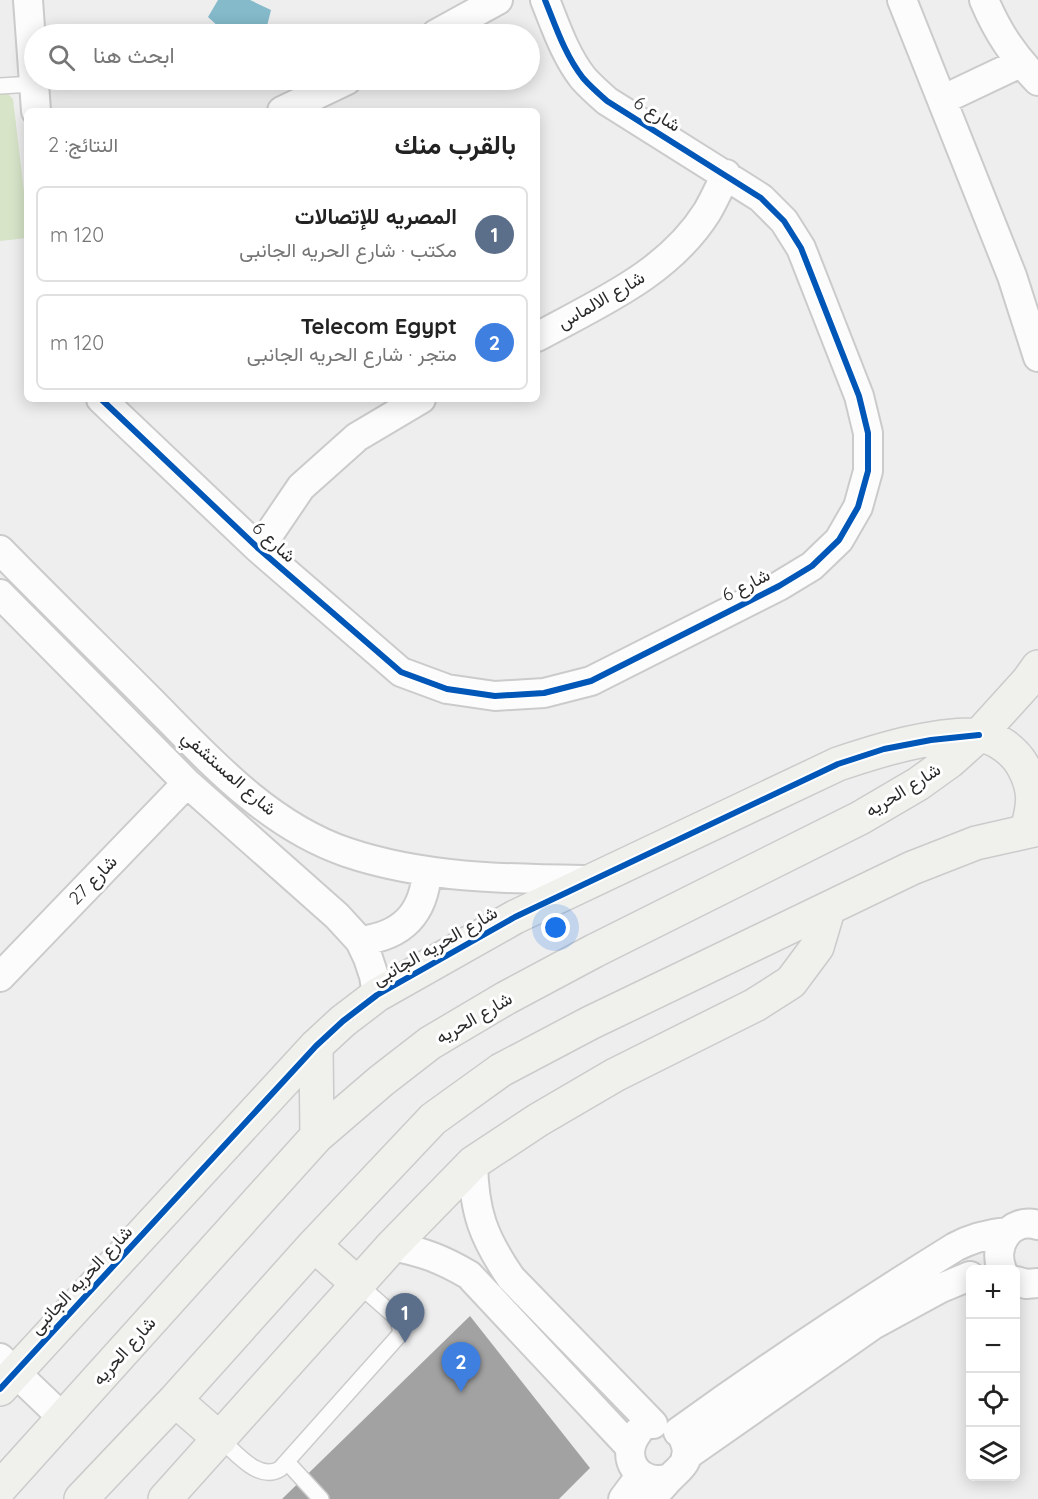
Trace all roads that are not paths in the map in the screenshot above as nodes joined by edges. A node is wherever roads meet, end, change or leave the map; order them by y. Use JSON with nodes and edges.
{"nodes":[{"id":1,"x":28,"y":0,"type":"edge"},
{"id":2,"x":498,"y":0,"type":"edge"},
{"id":3,"x":545,"y":0,"type":"edge"},
{"id":4,"x":902,"y":0,"type":"edge"},
{"id":5,"x":984,"y":0,"type":"edge"},
{"id":6,"x":30,"y":24,"type":"edge"},
{"id":7,"x":454,"y":24,"type":"edge"},
{"id":8,"x":1029,"y":72,"type":"edge"},
{"id":9,"x":0,"y":86,"type":"edge"},
{"id":10,"x":326,"y":90,"type":"edge"},
{"id":11,"x":35,"y":98,"type":"edge"},
{"id":12,"x":942,"y":100,"type":"junction"},
{"id":13,"x":288,"y":108,"type":"edge"},
{"id":14,"x":726,"y":174,"type":"junction"},
{"id":15,"x":540,"y":335,"type":"edge"},
{"id":16,"x":1038,"y":357,"type":"edge"},
{"id":17,"x":104,"y":402,"type":"edge"},
{"id":18,"x":416,"y":402,"type":"edge"},
{"id":19,"x":0,"y":549,"type":"edge"},
{"id":20,"x":259,"y":549,"type":"junction"},
{"id":21,"x":0,"y":594,"type":"edge"},
{"id":22,"x":1038,"y":667,"type":"edge"},
{"id":23,"x":979,"y":735,"type":"junction"},
{"id":24,"x":187,"y":783,"type":"junction"},
{"id":25,"x":1032,"y":829,"type":"edge"},
{"id":26,"x":427,"y":871,"type":"junction"},
{"id":27,"x":593,"y":880,"type":"junction"},
{"id":28,"x":828,"y":910,"type":"junction"},
{"id":29,"x":360,"y":942,"type":"junction"},
{"id":30,"x":3,"y":969,"type":"edge"},
{"id":31,"x":377,"y":995,"type":"junction"},
{"id":32,"x":316,"y":1046,"type":"junction"},
{"id":33,"x":317,"y":1136,"type":"junction"},
{"id":34,"x":473,"y":1163,"type":"junction"},
{"id":35,"x":1037,"y":1222,"type":"edge"},
{"id":36,"x":1007,"y":1233,"type":"junction"},
{"id":37,"x":314,"y":1245,"type":"junction"},
{"id":38,"x":392,"y":1246,"type":"junction"},
{"id":39,"x":1000,"y":1265,"type":"edge"},
{"id":40,"x":966,"y":1278,"type":"edge"},
{"id":41,"x":358,"y":1284,"type":"junction"},
{"id":42,"x":5,"y":1373,"type":"edge"},
{"id":43,"x":175,"y":1400,"type":"junction"},
{"id":44,"x":64,"y":1419,"type":"junction"},
{"id":45,"x":220,"y":1439,"type":"junction"},
{"id":46,"x":630,"y":1447,"type":"junction"},
{"id":47,"x":672,"y":1448,"type":"junction"},
{"id":48,"x":287,"y":1462,"type":"junction"},
{"id":49,"x":646,"y":1487,"type":"edge"},
{"id":50,"x":0,"y":1488,"type":"edge"},
{"id":51,"x":81,"y":1499,"type":"edge"},
{"id":52,"x":165,"y":1499,"type":"edge"},
{"id":53,"x":321,"y":1499,"type":"edge"},
{"id":54,"x":622,"y":1499,"type":"edge"}],
"edges":[{"from":1,"to":6,"type":"street"},
{"from":2,"to":7,"type":"street"},
{"from":3,"to":14,"type":"street","name":"شارع 6"},
{"from":4,"to":12,"type":"street"},
{"from":5,"to":8,"type":"street"},
{"from":8,"to":12,"type":"street"},
{"from":9,"to":11,"type":"lane"},
{"from":10,"to":13,"type":"street"},
{"from":12,"to":16,"type":"street"},
{"from":14,"to":15,"type":"street","name":"شارع الالماس"},
{"from":14,"to":20,"type":"street","name":"شارع 6"},
{"from":17,"to":20,"type":"street","name":"شارع 6"},
{"from":18,"to":20,"type":"street"},
{"from":19,"to":26,"type":"street","name":"شارع المستشفي"},
{"from":21,"to":24,"type":"street","name":"شارع المستشفي"},
{"from":22,"to":23,"type":"main road","name":"شارع الحريه"},
{"from":23,"to":25,"type":"main road"},
{"from":23,"to":27,"type":"main road","name":"شارع الحريه الجانبى"},
{"from":23,"to":33,"type":"main road","name":"شارع الحريه"},
{"from":24,"to":29,"type":"street","name":"شارع المستشفي"},
{"from":24,"to":30,"type":"street","name":"شارع 27"},
{"from":25,"to":28,"type":"main road"},
{"from":26,"to":27,"type":"street","name":"شارع المستشفي"},
{"from":26,"to":29,"type":"street"},
{"from":27,"to":31,"type":"main road","name":"شارع الحريه الجانبى"},
{"from":28,"to":34,"type":"main road"},
{"from":28,"to":37,"type":"main road"},
{"from":29,"to":31,"type":"street","name":"شارع المستشفي"},
{"from":31,"to":32,"type":"main road","name":"شارع الحريه الجانبى"},
{"from":32,"to":33,"type":"main road"},
{"from":32,"to":42,"type":"main road","name":"شارع الحريه الجانبى"},
{"from":33,"to":44,"type":"main road","name":"شارع الحريه"},
{"from":34,"to":38,"type":"main road"},
{"from":34,"to":47,"type":"street"},
{"from":35,"to":36,"type":"street"},
{"from":36,"to":39,"type":"street"},
{"from":36,"to":47,"type":"street"},
{"from":37,"to":41,"type":"main road"},
{"from":37,"to":43,"type":"main road"},
{"from":38,"to":41,"type":"main road"},
{"from":38,"to":46,"type":"street"},
{"from":40,"to":47,"type":"street"},
{"from":41,"to":45,"type":"main road"},
{"from":41,"to":48,"type":"lane"},
{"from":42,"to":44,"type":"street"},
{"from":43,"to":45,"type":"main road"},
{"from":43,"to":51,"type":"main road"},
{"from":44,"to":50,"type":"main road","name":"شارع الحريه"},
{"from":45,"to":48,"type":"lane"},
{"from":45,"to":52,"type":"main road"},
{"from":46,"to":47,"type":"street"},
{"from":46,"to":49,"type":"street"},
{"from":47,"to":49,"type":"street"},
{"from":48,"to":53,"type":"lane"},
{"from":49,"to":54,"type":"street"}]}
